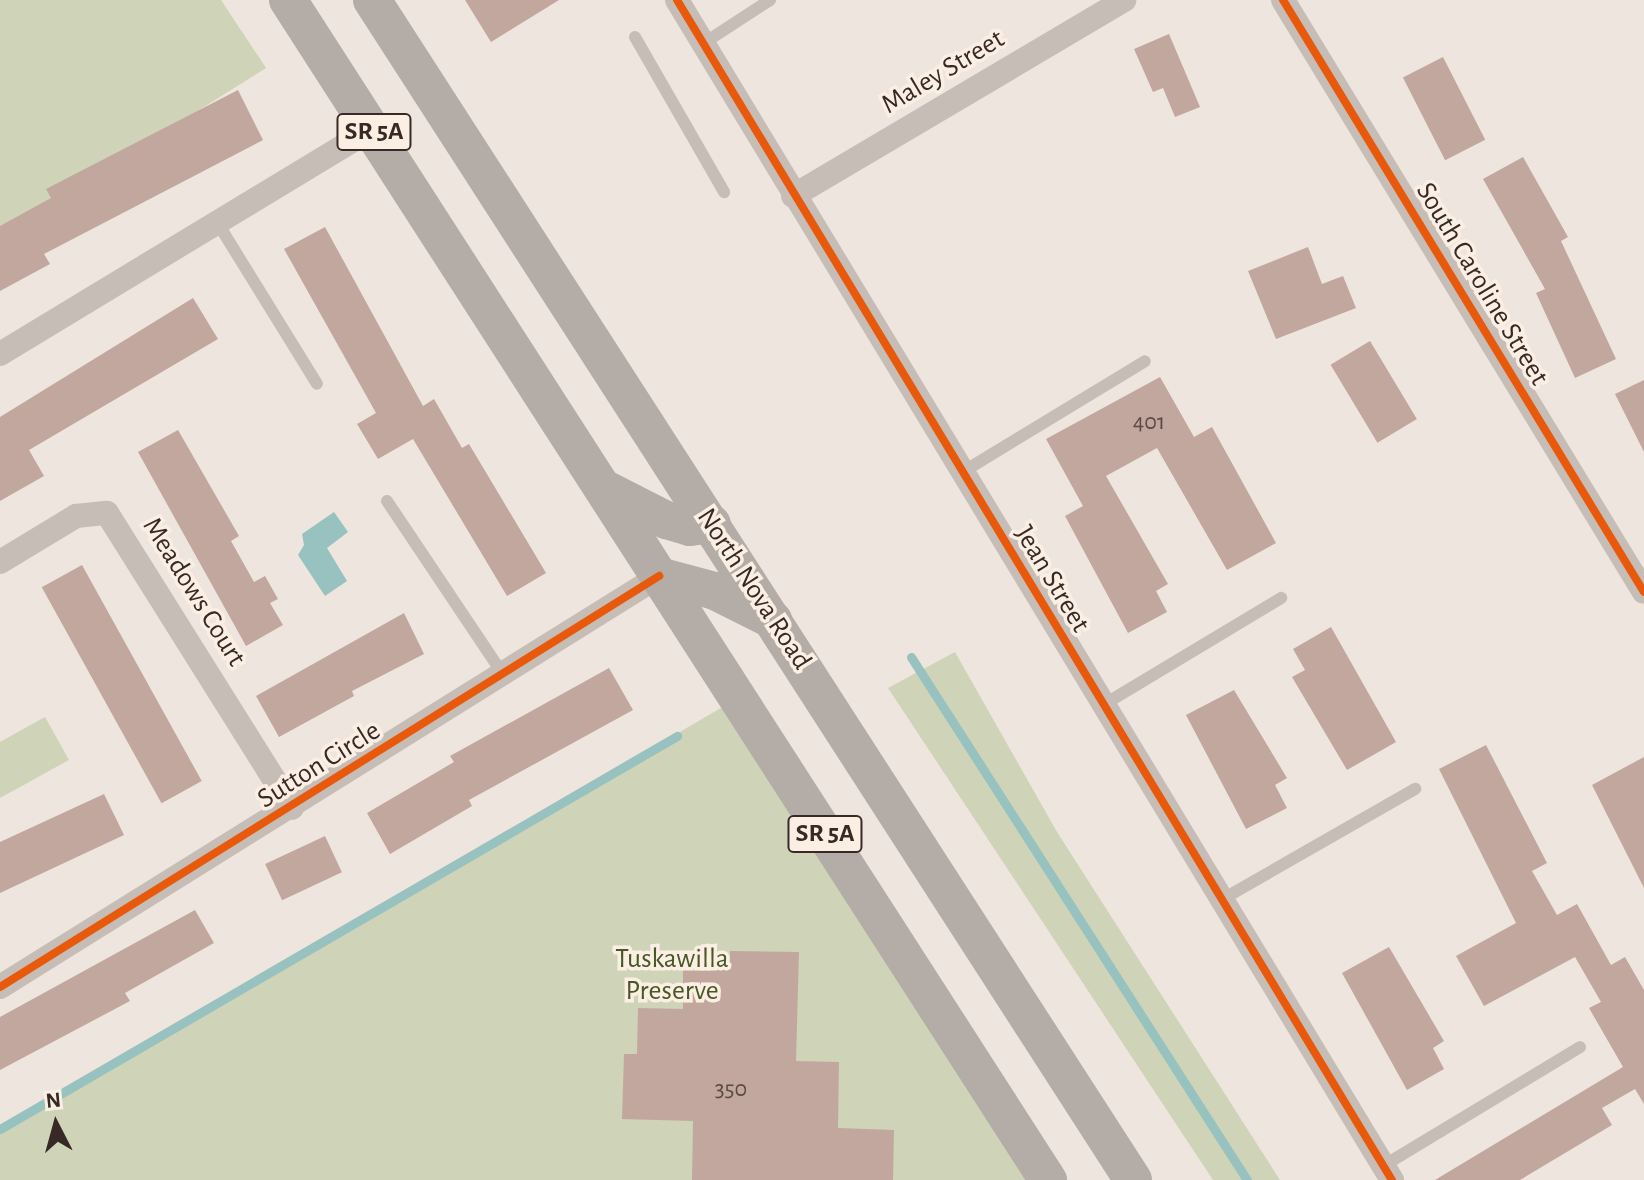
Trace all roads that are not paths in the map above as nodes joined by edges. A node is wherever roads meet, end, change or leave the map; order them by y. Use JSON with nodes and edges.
{"nodes":[{"id":1,"x":288,"y":0,"type":"edge"},
{"id":2,"x":372,"y":0,"type":"edge"},
{"id":3,"x":677,"y":0,"type":"edge"},
{"id":4,"x":770,"y":0,"type":"edge"},
{"id":5,"x":1124,"y":0,"type":"edge"},
{"id":6,"x":1283,"y":0,"type":"edge"},
{"id":7,"x":635,"y":37,"type":"dead end"},
{"id":8,"x":704,"y":43,"type":"junction"},
{"id":9,"x":372,"y":129,"type":"junction"},
{"id":10,"x":724,"y":192,"type":"dead end"},
{"id":11,"x":793,"y":196,"type":"junction"},
{"id":12,"x":217,"y":222,"type":"junction"},
{"id":13,"x":0,"y":354,"type":"edge"},
{"id":14,"x":1145,"y":361,"type":"dead end"},
{"id":15,"x":317,"y":384,"type":"dead end"},
{"id":16,"x":961,"y":473,"type":"junction"},
{"id":17,"x":603,"y":488,"type":"junction"},
{"id":18,"x":387,"y":501,"type":"dead end"},
{"id":19,"x":712,"y":524,"type":"junction"},
{"id":20,"x":0,"y":562,"type":"edge"},
{"id":21,"x":659,"y":576,"type":"junction"},
{"id":22,"x":1644,"y":592,"type":"edge"},
{"id":23,"x":1281,"y":598,"type":"dead end"},
{"id":24,"x":775,"y":621,"type":"junction"},
{"id":25,"x":503,"y":674,"type":"junction"},
{"id":26,"x":1103,"y":705,"type":"junction"},
{"id":27,"x":1415,"y":789,"type":"dead end"},
{"id":28,"x":292,"y":808,"type":"junction"},
{"id":29,"x":1221,"y":900,"type":"junction"},
{"id":30,"x":0,"y":987,"type":"edge"},
{"id":31,"x":1580,"y":1047,"type":"dead end"},
{"id":32,"x":1387,"y":1173,"type":"edge"},
{"id":33,"x":1048,"y":1180,"type":"edge"},
{"id":34,"x":1133,"y":1180,"type":"edge"}],
"edges":[{"from":1,"to":9,"type":"main road","number":"SR 5A"},
{"from":2,"to":19,"type":"main road","name":"North Nova Road","number":"SR 5A"},
{"from":3,"to":8,"type":"street","name":"Jean Street"},
{"from":4,"to":8,"type":"lane"},
{"from":5,"to":11,"type":"street","name":"Maley Street"},
{"from":6,"to":22,"type":"street","name":"South Caroline Street"},
{"from":7,"to":10,"type":"lane"},
{"from":8,"to":11,"type":"street","name":"Jean Street"},
{"from":9,"to":12,"type":"street"},
{"from":9,"to":17,"type":"main road","number":"SR 5A"},
{"from":11,"to":16,"type":"street","name":"Jean Street"},
{"from":12,"to":13,"type":"street"},
{"from":12,"to":15,"type":"lane"},
{"from":14,"to":16,"type":"lane"},
{"from":16,"to":26,"type":"street","name":"Jean Street"},
{"from":17,"to":19,"type":"main road"},
{"from":17,"to":21,"type":"main road","number":"SR 5A"},
{"from":18,"to":25,"type":"lane"},
{"from":19,"to":24,"type":"main road","name":"North Nova Road","number":"SR 5A"},
{"from":20,"to":28,"type":"street","name":"Meadows Court"},
{"from":21,"to":24,"type":"main road"},
{"from":21,"to":25,"type":"street","name":"Sutton Circle"},
{"from":21,"to":33,"type":"main road","number":"SR 5A"},
{"from":23,"to":26,"type":"lane"},
{"from":24,"to":34,"type":"main road","name":"North Nova Road","number":"SR 5A"},
{"from":25,"to":28,"type":"street","name":"Sutton Circle"},
{"from":26,"to":29,"type":"street","name":"Jean Street"},
{"from":27,"to":29,"type":"lane"},
{"from":28,"to":30,"type":"street","name":"Sutton Circle"},
{"from":29,"to":32,"type":"street","name":"Jean Street"},
{"from":31,"to":32,"type":"lane"}]}
